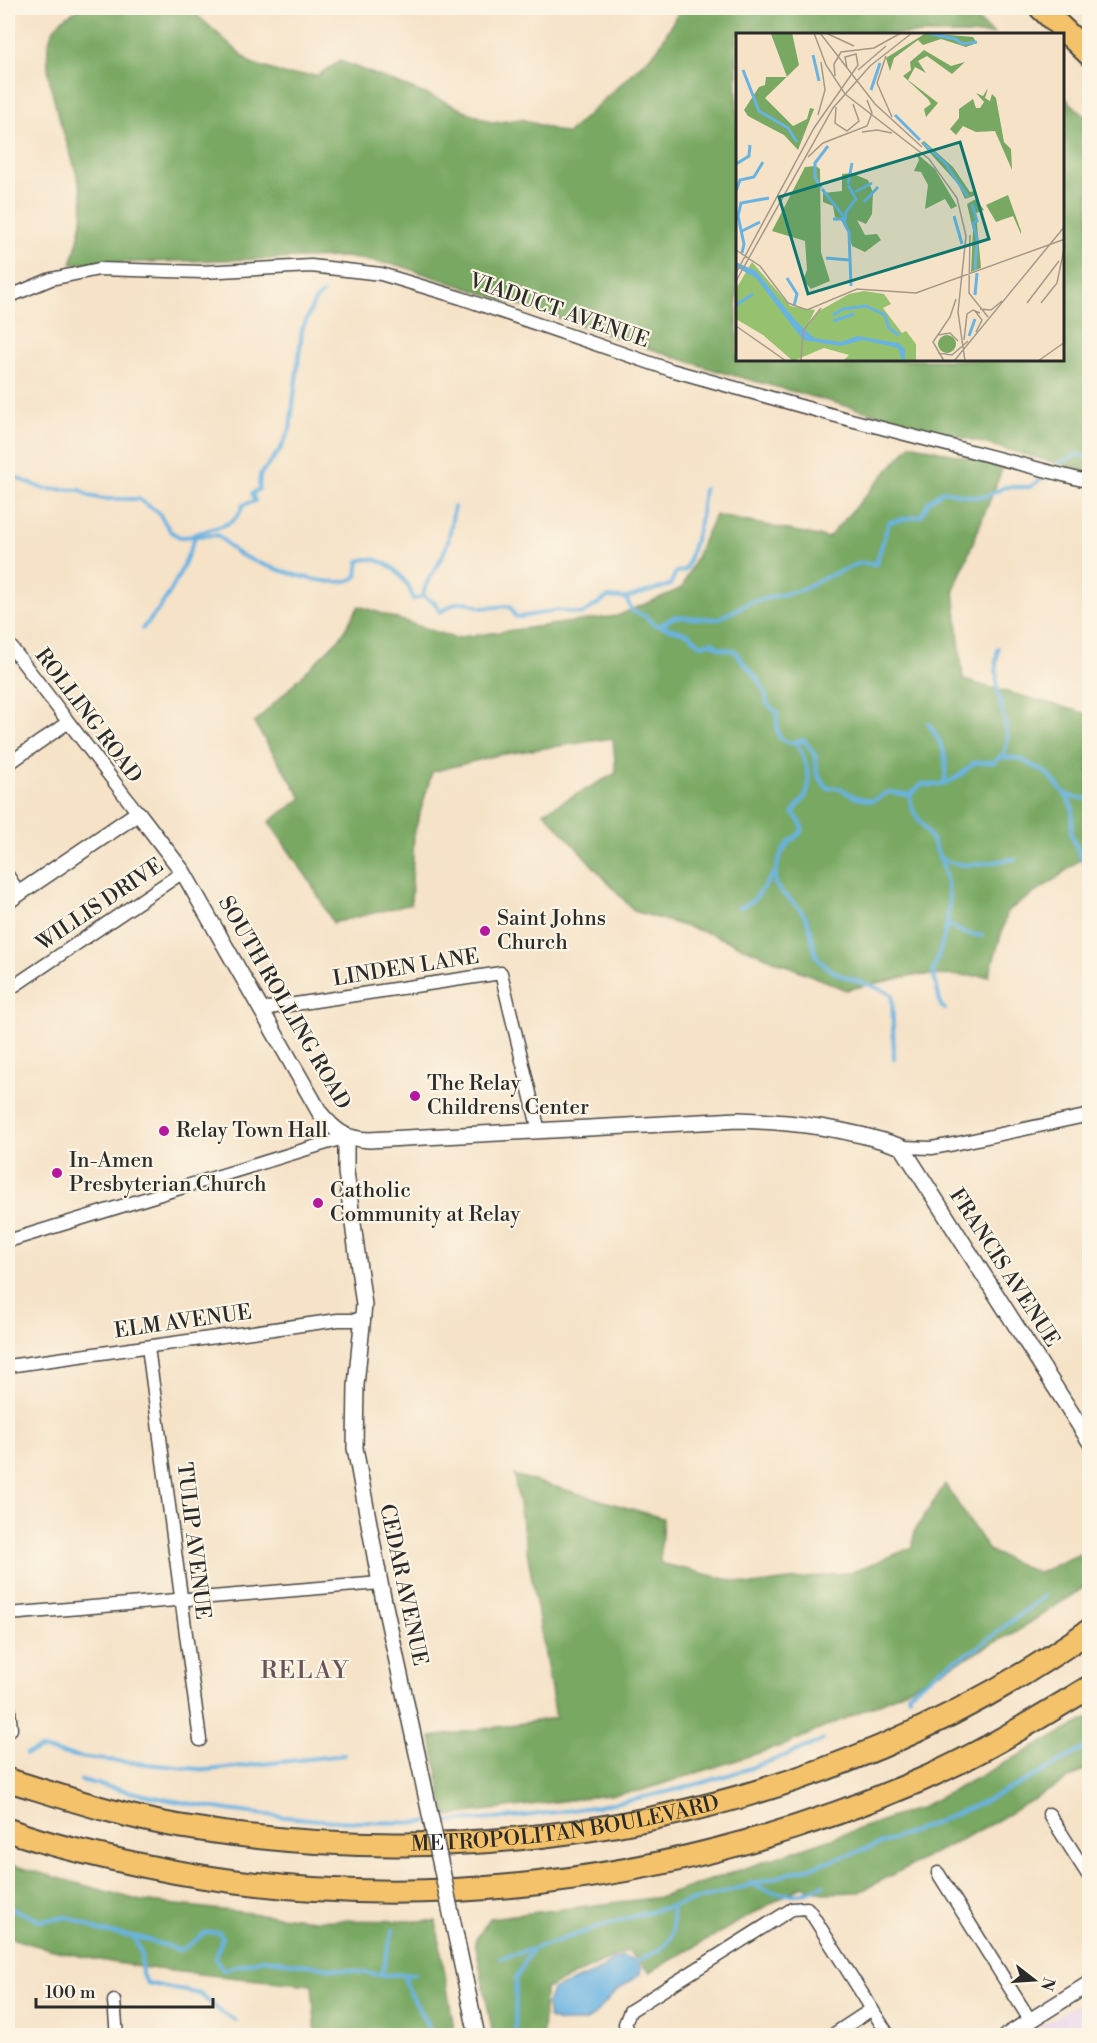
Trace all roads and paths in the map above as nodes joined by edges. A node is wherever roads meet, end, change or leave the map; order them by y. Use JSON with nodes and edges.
{"nodes":[{"id":1,"x":1041,"y":8,"type":"edge"},
{"id":2,"x":1089,"y":56,"type":"edge"},
{"id":3,"x":8,"y":297,"type":"edge"},
{"id":4,"x":1089,"y":482,"type":"edge"},
{"id":5,"x":8,"y":643,"type":"edge"},
{"id":6,"x":67,"y":723,"type":"junction"},
{"id":7,"x":8,"y":764,"type":"edge"},
{"id":8,"x":138,"y":813,"type":"junction"},
{"id":9,"x":183,"y":872,"type":"junction"},
{"id":10,"x":8,"y":876,"type":"edge"},
{"id":11,"x":13,"y":897,"type":"edge"},
{"id":12,"x":8,"y":990,"type":"edge"},
{"id":13,"x":262,"y":1009,"type":"junction"},
{"id":14,"x":1089,"y":1115,"type":"edge"},
{"id":15,"x":539,"y":1131,"type":"junction"},
{"id":16,"x":346,"y":1137,"type":"junction"},
{"id":17,"x":902,"y":1147,"type":"junction"},
{"id":18,"x":8,"y":1241,"type":"edge"},
{"id":19,"x":364,"y":1320,"type":"junction"},
{"id":20,"x":148,"y":1347,"type":"junction"},
{"id":21,"x":8,"y":1366,"type":"edge"},
{"id":22,"x":1089,"y":1442,"type":"edge"},
{"id":23,"x":380,"y":1583,"type":"junction"},
{"id":24,"x":181,"y":1600,"type":"junction"},
{"id":25,"x":8,"y":1614,"type":"edge"},
{"id":26,"x":1089,"y":1617,"type":"edge"},
{"id":27,"x":1089,"y":1630,"type":"edge"},
{"id":28,"x":1089,"y":1687,"type":"edge"},
{"id":29,"x":8,"y":1700,"type":"edge"},
{"id":30,"x":11,"y":1729,"type":"dead end"},
{"id":31,"x":908,"y":1734,"type":"junction"},
{"id":32,"x":200,"y":1740,"type":"dead end"},
{"id":33,"x":8,"y":1780,"type":"edge"},
{"id":34,"x":1049,"y":1814,"type":"dead end"},
{"id":35,"x":8,"y":1830,"type":"edge"},
{"id":36,"x":8,"y":1835,"type":"edge"},
{"id":37,"x":98,"y":1856,"type":"junction"},
{"id":38,"x":939,"y":1873,"type":"dead end"},
{"id":39,"x":1089,"y":1878,"type":"edge"},
{"id":40,"x":1089,"y":1983,"type":"edge"},
{"id":41,"x":114,"y":2001,"type":"dead end"},
{"id":42,"x":872,"y":2009,"type":"junction"},
{"id":43,"x":1030,"y":2020,"type":"junction"},
{"id":44,"x":117,"y":2036,"type":"edge"},
{"id":45,"x":477,"y":2036,"type":"edge"},
{"id":46,"x":631,"y":2036,"type":"edge"},
{"id":47,"x":831,"y":2036,"type":"edge"},
{"id":48,"x":889,"y":2036,"type":"edge"},
{"id":49,"x":1006,"y":2036,"type":"edge"}],
"edges":[{"from":1,"to":2,"type":"highway"},
{"from":3,"to":4,"type":"street","name":"VIADUCT AVENUE"},
{"from":5,"to":6,"type":"street","name":"ROLLING ROAD"},
{"from":6,"to":7,"type":"street"},
{"from":6,"to":8,"type":"street","name":"ROLLING ROAD"},
{"from":8,"to":9,"type":"street","name":"SOUTH ROLLING ROAD"},
{"from":8,"to":11,"type":"street"},
{"from":9,"to":12,"type":"street","name":"WILLIS DRIVE"},
{"from":9,"to":13,"type":"street","name":"SOUTH ROLLING ROAD"},
{"from":10,"to":11,"type":"street"},
{"from":13,"to":15,"type":"street","name":"LINDEN LANE"},
{"from":13,"to":16,"type":"street","name":"SOUTH ROLLING ROAD"},
{"from":14,"to":17,"type":"street","name":"SOUTH ROLLING ROAD"},
{"from":15,"to":16,"type":"street","name":"SOUTH ROLLING ROAD"},
{"from":15,"to":17,"type":"street","name":"SOUTH ROLLING ROAD"},
{"from":16,"to":18,"type":"street"},
{"from":16,"to":19,"type":"street","name":"CEDAR AVENUE"},
{"from":17,"to":22,"type":"street","name":"FRANCIS AVENUE"},
{"from":19,"to":20,"type":"street","name":"ELM AVENUE"},
{"from":19,"to":23,"type":"street","name":"CEDAR AVENUE"},
{"from":20,"to":21,"type":"street","name":"ELM AVENUE"},
{"from":20,"to":24,"type":"street","name":"TULIP AVENUE"},
{"from":23,"to":24,"type":"street"},
{"from":23,"to":45,"type":"street","name":"CEDAR AVENUE","bridge":true},
{"from":24,"to":25,"type":"street"},
{"from":24,"to":32,"type":"street","name":"TULIP AVENUE"},
{"from":26,"to":31,"type":"highway"},
{"from":27,"to":31,"type":"highway","name":"METROPOLITAN BOULEVARD"},
{"from":28,"to":37,"type":"highway"},
{"from":29,"to":30,"type":"street"},
{"from":31,"to":33,"type":"highway","name":"METROPOLITAN BOULEVARD"},
{"from":34,"to":39,"type":"street"},
{"from":35,"to":37,"type":"highway"},
{"from":36,"to":37,"type":"highway"},
{"from":38,"to":43,"type":"street"},
{"from":40,"to":43,"type":"street"},
{"from":41,"to":44,"type":"street"},
{"from":42,"to":46,"type":"street"},
{"from":42,"to":47,"type":"street"},
{"from":42,"to":48,"type":"street"},
{"from":43,"to":49,"type":"street"}]}
